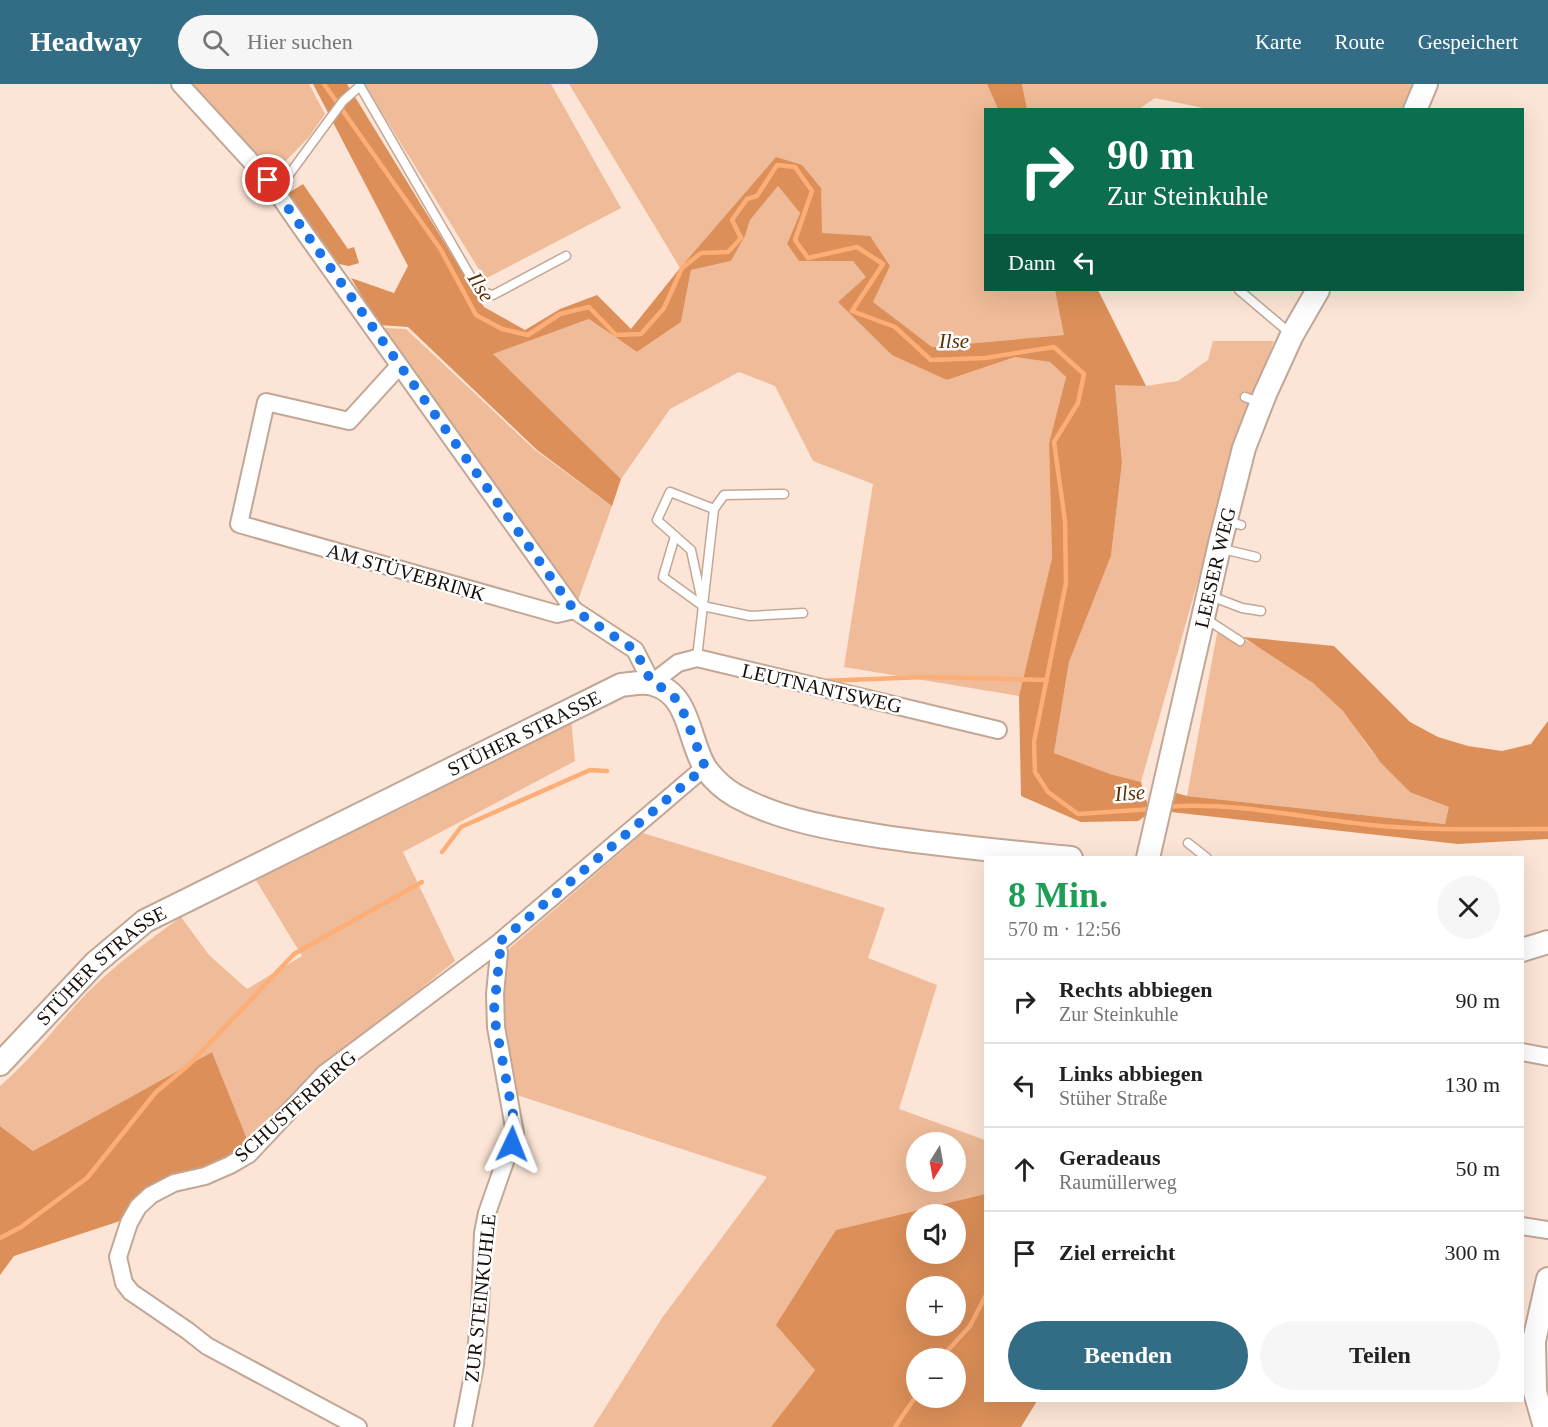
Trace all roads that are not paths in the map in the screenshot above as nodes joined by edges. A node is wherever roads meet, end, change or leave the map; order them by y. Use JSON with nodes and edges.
{"nodes":[{"id":1,"x":180,"y":84,"type":"edge"},
{"id":2,"x":1426,"y":84,"type":"edge"},
{"id":3,"x":1416,"y":108,"type":"edge"},
{"id":4,"x":277,"y":191,"type":"junction"},
{"id":5,"x":566,"y":256,"type":"dead end"},
{"id":6,"x":1240,"y":291,"type":"edge"},
{"id":7,"x":1317,"y":291,"type":"edge"},
{"id":8,"x":1292,"y":335,"type":"junction"},
{"id":9,"x":399,"y":366,"type":"junction"},
{"id":10,"x":784,"y":494,"type":"dead end"},
{"id":11,"x":714,"y":509,"type":"junction"},
{"id":12,"x":675,"y":536,"type":"junction"},
{"id":13,"x":1219,"y":548,"type":"junction"},
{"id":14,"x":1256,"y":557,"type":"dead end"},
{"id":15,"x":1208,"y":595,"type":"junction"},
{"id":16,"x":703,"y":606,"type":"junction"},
{"id":17,"x":574,"y":610,"type":"junction"},
{"id":18,"x":1261,"y":611,"type":"dead end"},
{"id":19,"x":803,"y":613,"type":"dead end"},
{"id":20,"x":1203,"y":618,"type":"junction"},
{"id":21,"x":1240,"y":641,"type":"dead end"},
{"id":22,"x":697,"y":658,"type":"junction"},
{"id":23,"x":652,"y":683,"type":"junction"},
{"id":24,"x":998,"y":730,"type":"dead end"},
{"id":25,"x":714,"y":782,"type":"junction"},
{"id":26,"x":782,"y":815,"type":"junction"},
{"id":27,"x":759,"y":817,"type":"dead end"},
{"id":28,"x":1188,"y":843,"type":"dead end"},
{"id":29,"x":1052,"y":856,"type":"edge"},
{"id":30,"x":1148,"y":856,"type":"edge"},
{"id":31,"x":1204,"y":856,"type":"edge"},
{"id":32,"x":1548,"y":942,"type":"edge"},
{"id":33,"x":496,"y":945,"type":"junction"},
{"id":34,"x":1524,"y":949,"type":"edge"},
{"id":35,"x":1524,"y":1052,"type":"edge"},
{"id":36,"x":1548,"y":1057,"type":"edge"},
{"id":37,"x":0,"y":1064,"type":"edge"},
{"id":38,"x":1524,"y":1226,"type":"edge"},
{"id":39,"x":1548,"y":1230,"type":"edge"},
{"id":40,"x":1548,"y":1279,"type":"edge"},
{"id":41,"x":1528,"y":1340,"type":"edge"},
{"id":42,"x":358,"y":1427,"type":"edge"},
{"id":43,"x":463,"y":1427,"type":"edge"},
{"id":44,"x":1545,"y":1427,"type":"edge"}],
"edges":[{"from":1,"to":4,"type":"street"},
{"from":2,"to":3,"type":"main road"},
{"from":4,"to":5,"type":"lane"},
{"from":4,"to":9,"type":"street"},
{"from":6,"to":8,"type":"lane"},
{"from":7,"to":8,"type":"main road","name":"LEESER WEG"},
{"from":8,"to":13,"type":"main road","name":"LEESER WEG"},
{"from":9,"to":17,"type":"street"},
{"from":9,"to":17,"type":"street","name":"AM STÜVEBRINK"},
{"from":10,"to":11,"type":"lane"},
{"from":11,"to":12,"type":"lane"},
{"from":11,"to":16,"type":"lane"},
{"from":12,"to":16,"type":"lane"},
{"from":12,"to":16,"type":"lane"},
{"from":13,"to":14,"type":"lane"},
{"from":13,"to":15,"type":"main road","name":"LEESER WEG"},
{"from":15,"to":18,"type":"lane"},
{"from":15,"to":20,"type":"main road","name":"LEESER WEG"},
{"from":16,"to":19,"type":"lane"},
{"from":16,"to":22,"type":"lane"},
{"from":17,"to":23,"type":"street"},
{"from":20,"to":21,"type":"lane"},
{"from":20,"to":30,"type":"main road","name":"LEESER WEG"},
{"from":22,"to":23,"type":"street"},
{"from":22,"to":24,"type":"street","name":"LEUTNANTSWEG"},
{"from":23,"to":25,"type":"main road"},
{"from":23,"to":37,"type":"main road","name":"STÜHER STRASSE"},
{"from":25,"to":26,"type":"main road"},
{"from":25,"to":33,"type":"street"},
{"from":26,"to":27,"type":"lane"},
{"from":26,"to":29,"type":"main road"},
{"from":28,"to":31,"type":"lane"},
{"from":32,"to":34,"type":"main road"},
{"from":33,"to":42,"type":"street","name":"SCHUSTERBERG"},
{"from":33,"to":43,"type":"street","name":"ZUR STEINKUHLE"},
{"from":35,"to":36,"type":"street"},
{"from":38,"to":39,"type":"street"},
{"from":40,"to":41,"type":"main road"},
{"from":41,"to":44,"type":"main road"}]}
